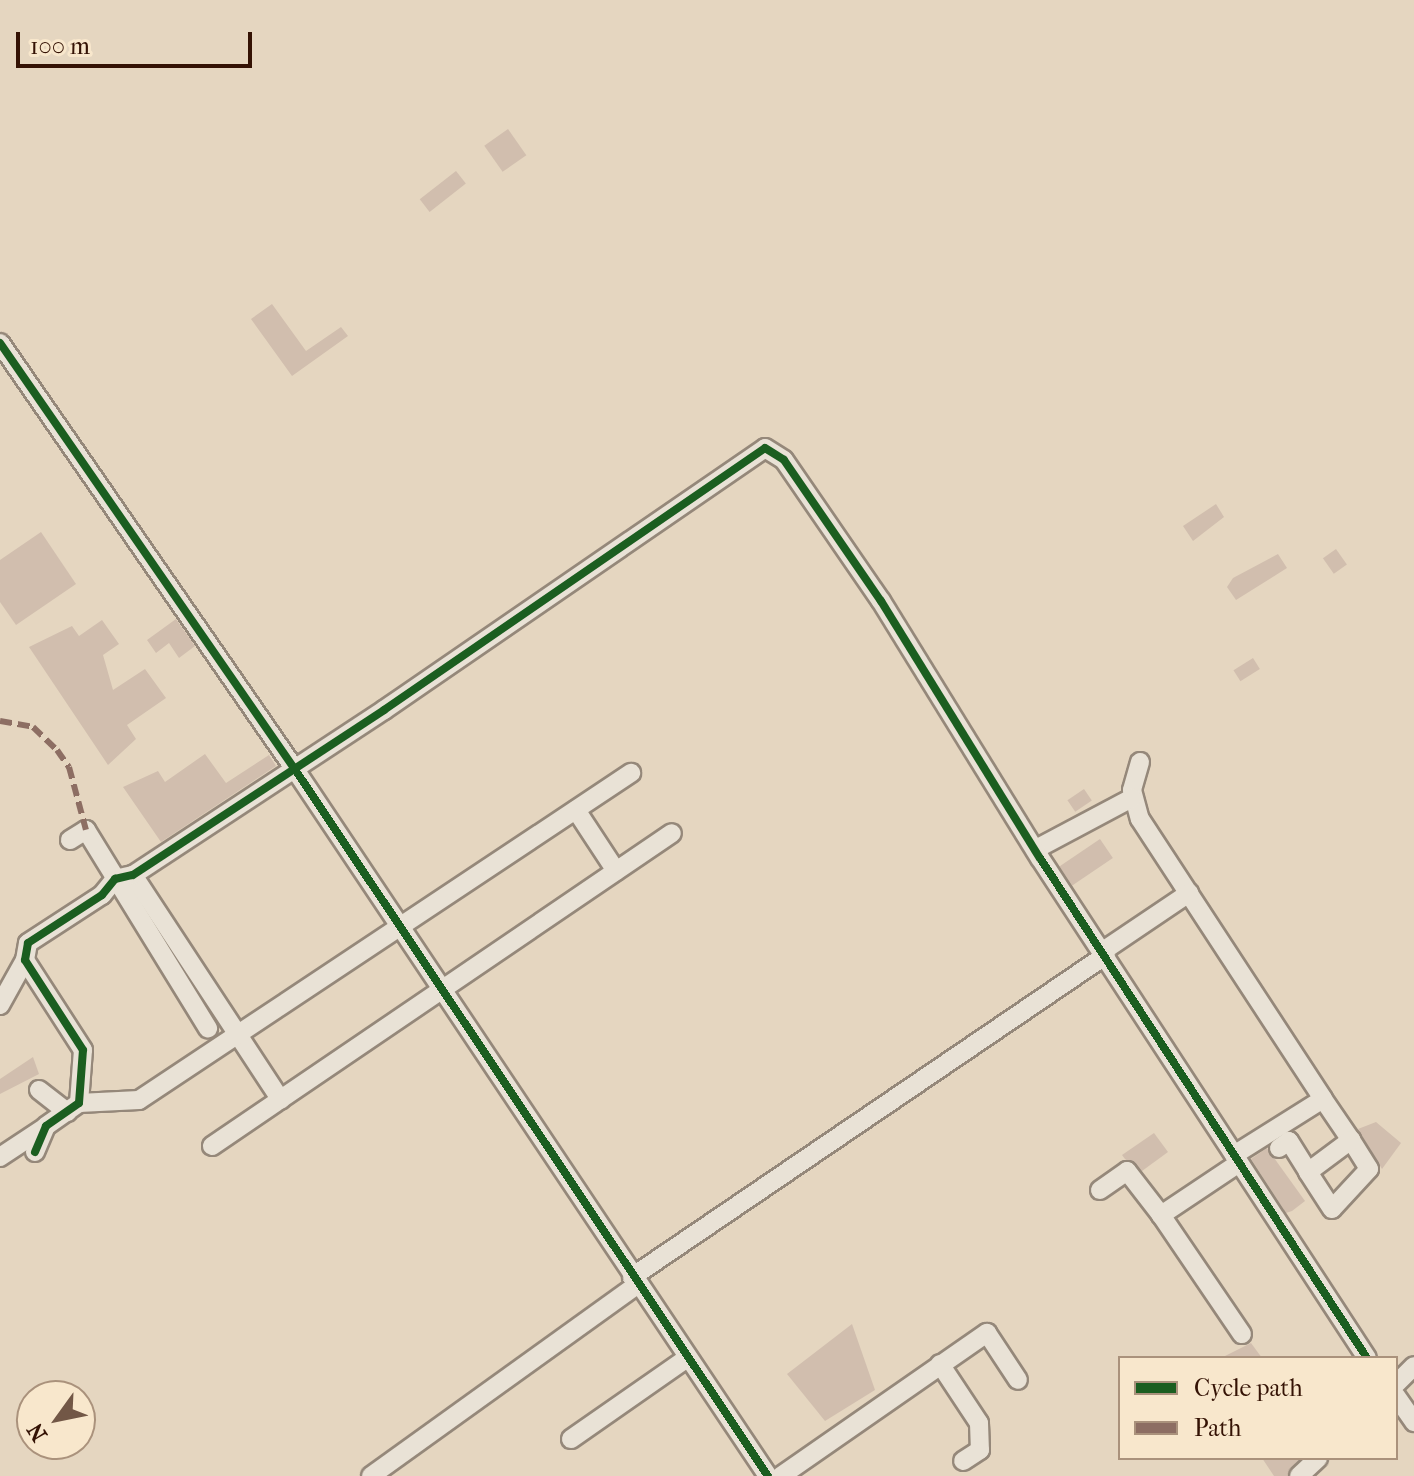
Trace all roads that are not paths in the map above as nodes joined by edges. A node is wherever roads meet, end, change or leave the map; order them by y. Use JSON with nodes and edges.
{"nodes":[{"id":1,"x":0,"y":343,"type":"edge"},
{"id":2,"x":1140,"y":762,"type":"dead end"},
{"id":3,"x":294,"y":768,"type":"junction"},
{"id":4,"x":631,"y":773,"type":"dead end"},
{"id":5,"x":1132,"y":798,"type":"junction"},
{"id":6,"x":576,"y":810,"type":"junction"},
{"id":7,"x":672,"y":833,"type":"dead end"},
{"id":8,"x":70,"y":840,"type":"dead end"},
{"id":9,"x":1036,"y":849,"type":"junction"},
{"id":10,"x":616,"y":871,"type":"junction"},
{"id":11,"x":124,"y":877,"type":"junction"},
{"id":12,"x":1189,"y":893,"type":"junction"},
{"id":13,"x":402,"y":928,"type":"junction"},
{"id":14,"x":1104,"y":953,"type":"junction"},
{"id":15,"x":25,"y":960,"type":"junction"},
{"id":16,"x":445,"y":991,"type":"junction"},
{"id":17,"x":0,"y":1005,"type":"edge"},
{"id":18,"x":208,"y":1028,"type":"dead end"},
{"id":19,"x":238,"y":1035,"type":"junction"},
{"id":20,"x":39,"y":1090,"type":"dead end"},
{"id":21,"x":1323,"y":1099,"type":"junction"},
{"id":22,"x":281,"y":1100,"type":"junction"},
{"id":23,"x":73,"y":1108,"type":"junction"},
{"id":24,"x":46,"y":1126,"type":"junction"},
{"id":25,"x":1351,"y":1140,"type":"junction"},
{"id":26,"x":212,"y":1146,"type":"dead end"},
{"id":27,"x":1279,"y":1148,"type":"dead end"},
{"id":28,"x":35,"y":1152,"type":"dead end"},
{"id":29,"x":0,"y":1157,"type":"edge"},
{"id":30,"x":1237,"y":1159,"type":"junction"},
{"id":31,"x":1308,"y":1172,"type":"junction"},
{"id":32,"x":1100,"y":1190,"type":"dead end"},
{"id":33,"x":1161,"y":1215,"type":"junction"},
{"id":34,"x":634,"y":1281,"type":"junction"},
{"id":35,"x":1242,"y":1334,"type":"dead end"},
{"id":36,"x":1366,"y":1356,"type":"edge"},
{"id":37,"x":687,"y":1358,"type":"junction"},
{"id":38,"x":940,"y":1364,"type":"junction"},
{"id":39,"x":1414,"y":1366,"type":"edge"},
{"id":40,"x":1018,"y":1380,"type":"dead end"},
{"id":41,"x":1398,"y":1382,"type":"edge"},
{"id":42,"x":1398,"y":1399,"type":"edge"},
{"id":43,"x":1414,"y":1422,"type":"edge"},
{"id":44,"x":571,"y":1439,"type":"dead end"},
{"id":45,"x":1316,"y":1460,"type":"edge"},
{"id":46,"x":963,"y":1461,"type":"dead end"},
{"id":47,"x":371,"y":1476,"type":"edge"},
{"id":48,"x":768,"y":1476,"type":"edge"},
{"id":49,"x":781,"y":1476,"type":"edge"},
{"id":50,"x":1299,"y":1476,"type":"edge"}],
"edges":[{"from":1,"to":3,"type":"street"},
{"from":2,"to":5,"type":"street"},
{"from":3,"to":9,"type":"street"},
{"from":3,"to":11,"type":"street"},
{"from":3,"to":13,"type":"street"},
{"from":4,"to":6,"type":"street"},
{"from":5,"to":9,"type":"street"},
{"from":5,"to":12,"type":"street"},
{"from":6,"to":10,"type":"street"},
{"from":6,"to":13,"type":"street"},
{"from":7,"to":10,"type":"street"},
{"from":8,"to":11,"type":"street"},
{"from":9,"to":14,"type":"street"},
{"from":10,"to":16,"type":"street"},
{"from":11,"to":15,"type":"street"},
{"from":11,"to":18,"type":"street"},
{"from":11,"to":19,"type":"street"},
{"from":12,"to":14,"type":"street"},
{"from":12,"to":21,"type":"street"},
{"from":13,"to":16,"type":"street"},
{"from":13,"to":19,"type":"street"},
{"from":14,"to":30,"type":"street"},
{"from":14,"to":34,"type":"street"},
{"from":15,"to":17,"type":"street"},
{"from":15,"to":23,"type":"street"},
{"from":16,"to":22,"type":"street"},
{"from":16,"to":34,"type":"street"},
{"from":19,"to":22,"type":"street"},
{"from":19,"to":23,"type":"street"},
{"from":20,"to":23,"type":"street"},
{"from":21,"to":25,"type":"street"},
{"from":21,"to":30,"type":"street"},
{"from":22,"to":26,"type":"street"},
{"from":23,"to":24,"type":"street"},
{"from":24,"to":28,"type":"street"},
{"from":24,"to":29,"type":"street"},
{"from":25,"to":31,"type":"street"},
{"from":25,"to":31,"type":"street"},
{"from":27,"to":31,"type":"street"},
{"from":30,"to":33,"type":"street"},
{"from":30,"to":36,"type":"street"},
{"from":32,"to":33,"type":"street"},
{"from":33,"to":35,"type":"street"},
{"from":34,"to":37,"type":"street"},
{"from":34,"to":47,"type":"street"},
{"from":37,"to":44,"type":"street"},
{"from":37,"to":48,"type":"street"},
{"from":38,"to":40,"type":"street"},
{"from":38,"to":46,"type":"street"},
{"from":38,"to":49,"type":"street"},
{"from":39,"to":41,"type":"street"},
{"from":42,"to":43,"type":"street"},
{"from":45,"to":50,"type":"street"}]}
